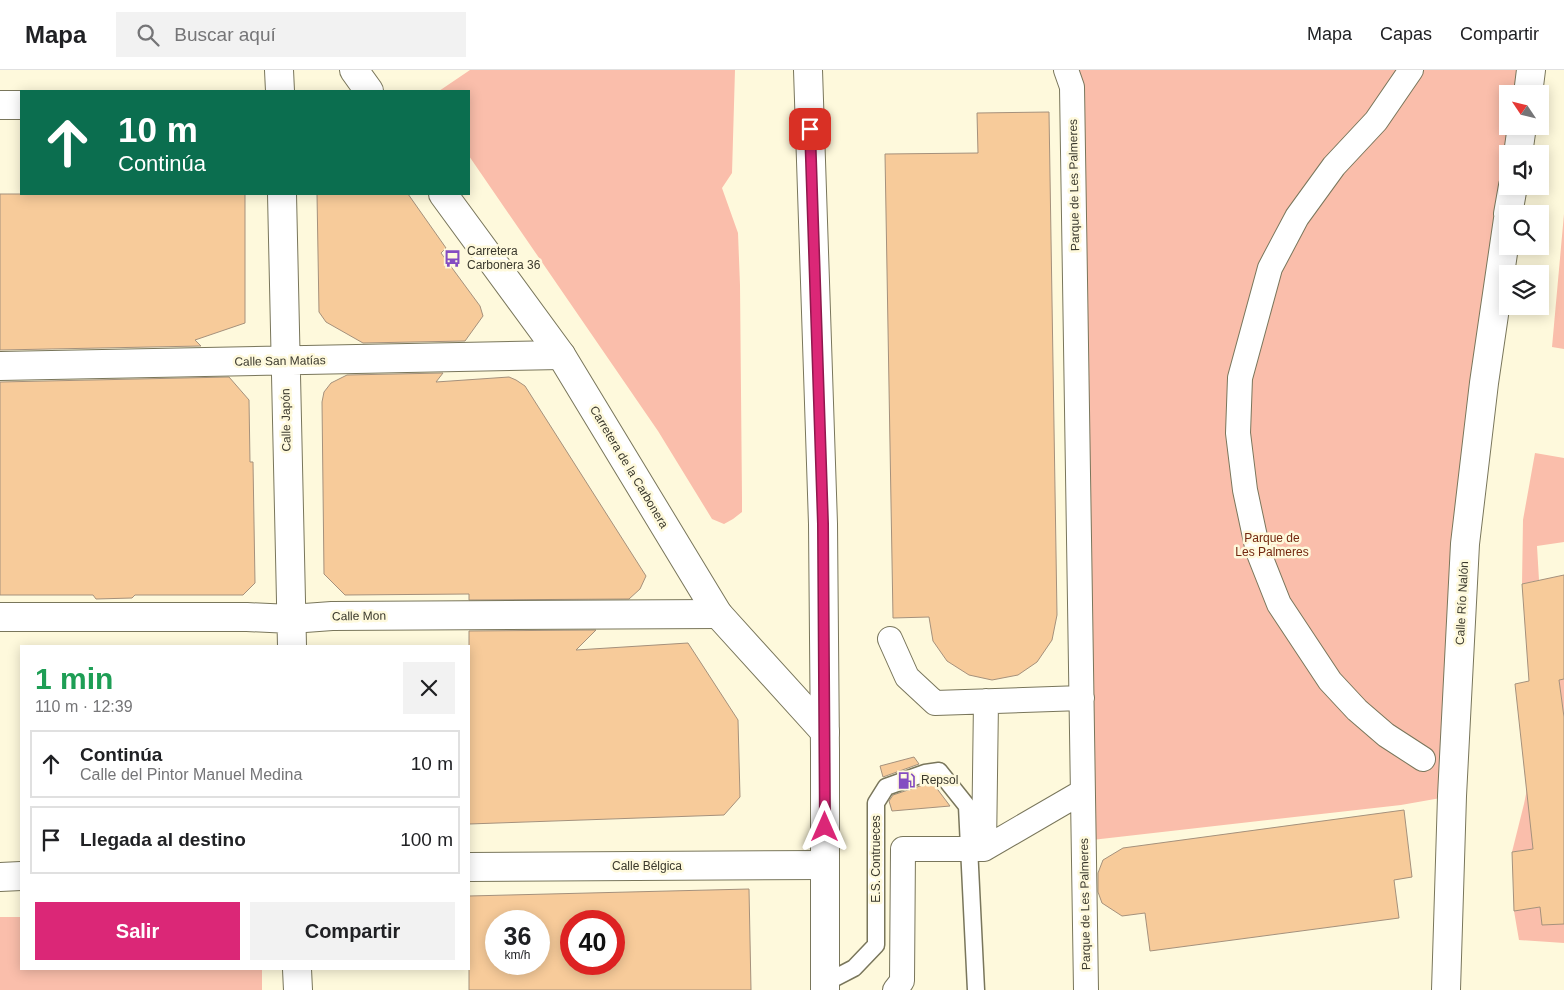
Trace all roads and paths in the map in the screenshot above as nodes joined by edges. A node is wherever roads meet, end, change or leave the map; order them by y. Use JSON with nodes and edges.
{"nodes":[{"id":1,"x":279,"y":70,"type":"edge"},
{"id":2,"x":354,"y":70,"type":"edge"},
{"id":3,"x":808,"y":70,"type":"edge"},
{"id":4,"x":1066,"y":70,"type":"edge"},
{"id":5,"x":1411,"y":70,"type":"edge"},
{"id":6,"x":1531,"y":70,"type":"edge"},
{"id":7,"x":1529,"y":85,"type":"edge"},
{"id":8,"x":280,"y":90,"type":"edge"},
{"id":9,"x":368,"y":90,"type":"edge"},
{"id":10,"x":0,"y":105,"type":"edge"},
{"id":11,"x":20,"y":105,"type":"edge"},
{"id":12,"x":282,"y":195,"type":"edge"},
{"id":13,"x":444,"y":195,"type":"edge"},
{"id":14,"x":1503,"y":255,"type":"edge"},
{"id":15,"x":561,"y":355,"type":"junction"},
{"id":16,"x":284,"y":361,"type":"junction"},
{"id":17,"x":0,"y":366,"type":"edge"},
{"id":18,"x":718,"y":614,"type":"junction"},
{"id":19,"x":0,"y":617,"type":"edge"},
{"id":20,"x":291,"y":619,"type":"junction"},
{"id":21,"x":890,"y":639,"type":"dead end"},
{"id":22,"x":292,"y":645,"type":"edge"},
{"id":23,"x":1082,"y":698,"type":"junction"},
{"id":24,"x":986,"y":701,"type":"junction"},
{"id":25,"x":825,"y":742,"type":"junction"},
{"id":26,"x":1423,"y":759,"type":"dead end"},
{"id":27,"x":1082,"y":792,"type":"junction"},
{"id":28,"x":976,"y":849,"type":"junction"},
{"id":29,"x":825,"y":865,"type":"junction"},
{"id":30,"x":470,"y":868,"type":"edge"},
{"id":31,"x":20,"y":876,"type":"edge"},
{"id":32,"x":0,"y":877,"type":"edge"},
{"id":33,"x":297,"y":970,"type":"edge"},
{"id":34,"x":825,"y":987,"type":"edge"},
{"id":35,"x":298,"y":990,"type":"edge"},
{"id":36,"x":895,"y":990,"type":"edge"},
{"id":37,"x":976,"y":990,"type":"edge"},
{"id":38,"x":1086,"y":990,"type":"edge"},
{"id":39,"x":1446,"y":990,"type":"edge"}],
"edges":[{"from":1,"to":8,"type":"street"},
{"from":2,"to":9,"type":"street"},
{"from":3,"to":25,"type":"street"},
{"from":4,"to":23,"type":"street","name":"Parque de Les Palmeres"},
{"from":5,"to":26,"type":"street"},
{"from":6,"to":7,"type":"street"},
{"from":10,"to":11,"type":"street"},
{"from":12,"to":16,"type":"street","name":"Calle Japón"},
{"from":13,"to":15,"type":"street","name":"Carretera de la Carbonera"},
{"from":14,"to":39,"type":"street","name":"Calle Río Nalón"},
{"from":15,"to":16,"type":"street","name":"Calle San Matías"},
{"from":15,"to":18,"type":"street","name":"Carretera de la Carbonera"},
{"from":16,"to":17,"type":"street","name":"Calle San Matías"},
{"from":16,"to":20,"type":"street","name":"Calle Japón"},
{"from":18,"to":20,"type":"street","name":"Calle Mon"},
{"from":18,"to":25,"type":"street","name":"Carretera de la Carbonera"},
{"from":19,"to":20,"type":"street","name":"Calle Mon"},
{"from":20,"to":22,"type":"street","name":"Calle Japón"},
{"from":21,"to":24,"type":"street"},
{"from":23,"to":24,"type":"street"},
{"from":23,"to":27,"type":"street","name":"Parque de Les Palmeres"},
{"from":24,"to":28,"type":"street"},
{"from":25,"to":29,"type":"street"},
{"from":27,"to":28,"type":"street"},
{"from":27,"to":38,"type":"street","name":"Parque de Les Palmeres"},
{"from":28,"to":34,"type":"lane","name":"E.S. Contrueces"},
{"from":28,"to":36,"type":"street"},
{"from":28,"to":37,"type":"lane","name":"E.S. Contrueces"},
{"from":29,"to":30,"type":"street","name":"Calle Bélgica"},
{"from":29,"to":34,"type":"street"},
{"from":31,"to":32,"type":"street"},
{"from":33,"to":35,"type":"street"}]}
